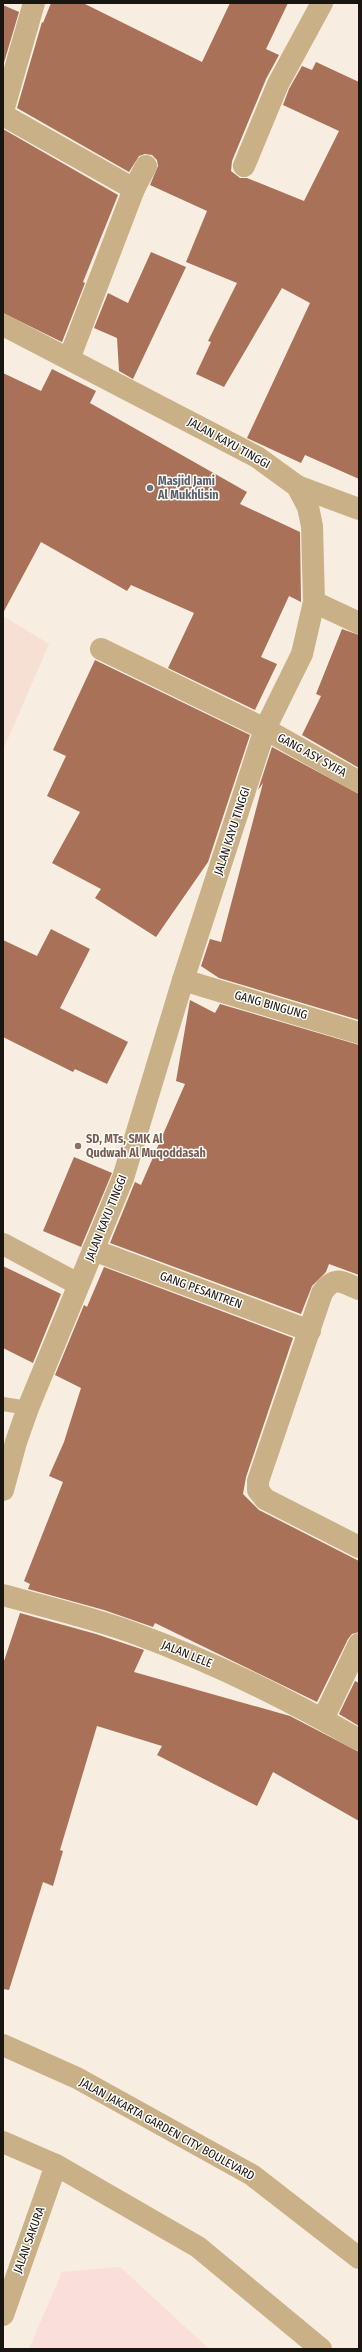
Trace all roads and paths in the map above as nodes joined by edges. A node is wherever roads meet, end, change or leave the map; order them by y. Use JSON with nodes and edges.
{"nodes":[{"id":1,"x":34,"y":3,"type":"edge"},
{"id":2,"x":322,"y":3,"type":"edge"},
{"id":3,"x":3,"y":111,"type":"edge"},
{"id":4,"x":3,"y":115,"type":"edge"},
{"id":5,"x":146,"y":166,"type":"dead end"},
{"id":6,"x":244,"y":166,"type":"dead end"},
{"id":7,"x":134,"y":189,"type":"junction"},
{"id":8,"x":3,"y":325,"type":"edge"},
{"id":9,"x":69,"y":359,"type":"junction"},
{"id":10,"x":297,"y":486,"type":"junction"},
{"id":11,"x":359,"y":509,"type":"edge"},
{"id":12,"x":314,"y":602,"type":"junction"},
{"id":13,"x":359,"y":623,"type":"edge"},
{"id":14,"x":102,"y":649,"type":"dead end"},
{"id":15,"x":265,"y":729,"type":"junction"},
{"id":16,"x":359,"y":782,"type":"edge"},
{"id":17,"x":182,"y":980,"type":"junction"},
{"id":18,"x":359,"y":1032,"type":"edge"},
{"id":19,"x":3,"y":1244,"type":"edge"},
{"id":20,"x":93,"y":1250,"type":"junction"},
{"id":21,"x":78,"y":1284,"type":"junction"},
{"id":22,"x":359,"y":1289,"type":"edge"},
{"id":23,"x":310,"y":1331,"type":"junction"},
{"id":24,"x":3,"y":1404,"type":"edge"},
{"id":25,"x":28,"y":1408,"type":"junction"},
{"id":26,"x":3,"y":1490,"type":"edge"},
{"id":27,"x":359,"y":1547,"type":"edge"},
{"id":28,"x":3,"y":1595,"type":"edge"},
{"id":29,"x":359,"y":1644,"type":"edge"},
{"id":30,"x":323,"y":1720,"type":"junction"},
{"id":31,"x":359,"y":1740,"type":"edge"},
{"id":32,"x":3,"y":2045,"type":"edge"},
{"id":33,"x":3,"y":2142,"type":"edge"},
{"id":34,"x":56,"y":2165,"type":"junction"},
{"id":35,"x":359,"y":2258,"type":"edge"},
{"id":36,"x":3,"y":2315,"type":"edge"},
{"id":37,"x":321,"y":2349,"type":"edge"}],
"edges":[{"from":1,"to":3,"type":"street"},
{"from":2,"to":6,"type":"street"},
{"from":4,"to":7,"type":"street"},
{"from":5,"to":7,"type":"street"},
{"from":7,"to":9,"type":"street"},
{"from":8,"to":9,"type":"street","name":"JALAN KAYU TINGGI"},
{"from":9,"to":10,"type":"street","name":"JALAN KAYU TINGGI"},
{"from":10,"to":11,"type":"street"},
{"from":10,"to":12,"type":"street","name":"JALAN KAYU TINGGI"},
{"from":12,"to":13,"type":"street"},
{"from":12,"to":15,"type":"street","name":"JALAN KAYU TINGGI"},
{"from":14,"to":15,"type":"street","name":"GANG ASY SYIFA"},
{"from":15,"to":16,"type":"street","name":"GANG ASY SYIFA"},
{"from":15,"to":17,"type":"street","name":"JALAN KAYU TINGGI"},
{"from":17,"to":18,"type":"street","name":"GANG BINGUNG"},
{"from":17,"to":20,"type":"street","name":"JALAN KAYU TINGGI"},
{"from":19,"to":21,"type":"street"},
{"from":20,"to":21,"type":"street","name":"JALAN KAYU TINGGI"},
{"from":20,"to":23,"type":"street","name":"GANG PESANTREN"},
{"from":21,"to":25,"type":"street","name":"JALAN KAYU TINGGI"},
{"from":22,"to":23,"type":"street"},
{"from":23,"to":27,"type":"street"},
{"from":24,"to":25,"type":"lane"},
{"from":25,"to":26,"type":"street","name":"JALAN KAYU TINGGI"},
{"from":28,"to":30,"type":"street","name":"JALAN LELE"},
{"from":29,"to":30,"type":"street"},
{"from":30,"to":31,"type":"street","name":"JALAN LELE"},
{"from":32,"to":35,"type":"street","name":"JALAN JAKARTA GARDEN CITY BOULEVARD"},
{"from":33,"to":34,"type":"street"},
{"from":34,"to":36,"type":"street","name":"JALAN SAKURA"},
{"from":34,"to":37,"type":"street"}]}
